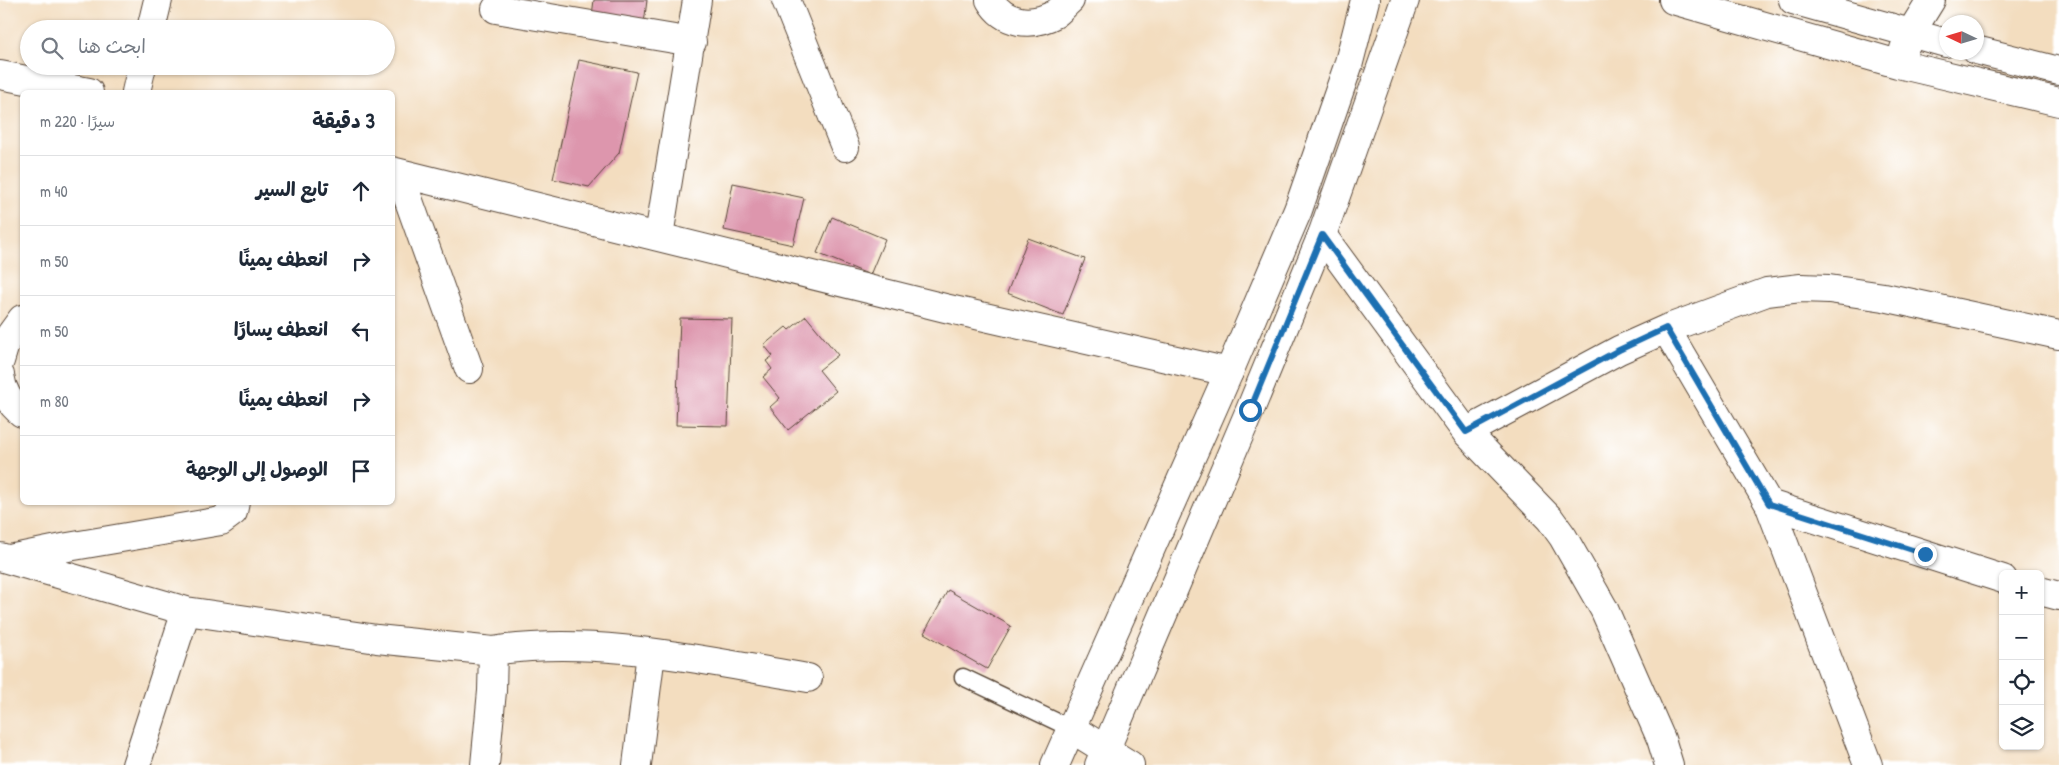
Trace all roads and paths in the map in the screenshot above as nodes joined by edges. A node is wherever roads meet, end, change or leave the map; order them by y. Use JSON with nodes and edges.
{"nodes":[{"id":1,"x":158,"y":0,"type":"edge"},
{"id":2,"x":698,"y":0,"type":"edge"},
{"id":3,"x":786,"y":0,"type":"edge"},
{"id":4,"x":990,"y":0,"type":"edge"},
{"id":5,"x":1070,"y":0,"type":"edge"},
{"id":6,"x":1365,"y":0,"type":"edge"},
{"id":7,"x":1405,"y":0,"type":"edge"},
{"id":8,"x":1673,"y":0,"type":"edge"},
{"id":9,"x":1793,"y":0,"type":"edge"},
{"id":10,"x":1931,"y":0,"type":"edge"},
{"id":11,"x":496,"y":9,"type":"dead end"},
{"id":12,"x":154,"y":20,"type":"edge"},
{"id":13,"x":1910,"y":34,"type":"junction"},
{"id":14,"x":1939,"y":41,"type":"edge"},
{"id":15,"x":692,"y":42,"type":"junction"},
{"id":16,"x":1984,"y":52,"type":"edge"},
{"id":17,"x":1898,"y":64,"type":"junction"},
{"id":18,"x":2059,"y":71,"type":"edge"},
{"id":19,"x":0,"y":75,"type":"edge"},
{"id":20,"x":140,"y":75,"type":"edge"},
{"id":21,"x":79,"y":90,"type":"edge"},
{"id":22,"x":136,"y":90,"type":"edge"},
{"id":23,"x":2059,"y":102,"type":"edge"},
{"id":24,"x":845,"y":147,"type":"dead end"},
{"id":25,"x":396,"y":172,"type":"edge"},
{"id":26,"x":1322,"y":235,"type":"junction"},
{"id":27,"x":659,"y":236,"type":"junction"},
{"id":28,"x":20,"y":322,"type":"edge"},
{"id":29,"x":1666,"y":328,"type":"junction"},
{"id":30,"x":2059,"y":336,"type":"edge"},
{"id":31,"x":0,"y":361,"type":"edge"},
{"id":32,"x":469,"y":369,"type":"dead end"},
{"id":33,"x":1229,"y":372,"type":"junction"},
{"id":34,"x":0,"y":375,"type":"edge"},
{"id":35,"x":20,"y":412,"type":"edge"},
{"id":36,"x":1466,"y":432,"type":"junction"},
{"id":37,"x":1769,"y":504,"type":"junction"},
{"id":38,"x":234,"y":505,"type":"edge"},
{"id":39,"x":5,"y":558,"type":"edge"},
{"id":40,"x":1999,"y":578,"type":"edge"},
{"id":41,"x":2044,"y":592,"type":"edge"},
{"id":42,"x":2059,"y":596,"type":"edge"},
{"id":43,"x":186,"y":611,"type":"junction"},
{"id":44,"x":493,"y":651,"type":"junction"},
{"id":45,"x":651,"y":653,"type":"junction"},
{"id":46,"x":963,"y":677,"type":"dead end"},
{"id":47,"x":808,"y":678,"type":"dead end"},
{"id":48,"x":1072,"y":729,"type":"junction"},
{"id":49,"x":1103,"y":758,"type":"edge"},
{"id":50,"x":136,"y":765,"type":"edge"},
{"id":51,"x":485,"y":765,"type":"edge"},
{"id":52,"x":636,"y":765,"type":"edge"},
{"id":53,"x":1055,"y":765,"type":"edge"},
{"id":54,"x":1130,"y":765,"type":"edge"},
{"id":55,"x":1669,"y":765,"type":"edge"},
{"id":56,"x":1868,"y":765,"type":"edge"}],
"edges":[{"from":1,"to":12,"type":"street"},
{"from":2,"to":15,"type":"street"},
{"from":3,"to":24,"type":"street"},
{"from":4,"to":5,"type":"street"},
{"from":6,"to":33,"type":"street"},
{"from":7,"to":26,"type":"street"},
{"from":8,"to":17,"type":"street"},
{"from":9,"to":13,"type":"street"},
{"from":10,"to":13,"type":"street"},
{"from":11,"to":15,"type":"street"},
{"from":13,"to":14,"type":"street"},
{"from":13,"to":17,"type":"street"},
{"from":15,"to":27,"type":"street"},
{"from":16,"to":18,"type":"street"},
{"from":17,"to":23,"type":"street"},
{"from":19,"to":21,"type":"street"},
{"from":20,"to":22,"type":"street"},
{"from":25,"to":27,"type":"street"},
{"from":25,"to":32,"type":"street"},
{"from":26,"to":36,"type":"street"},
{"from":26,"to":49,"type":"street"},
{"from":27,"to":33,"type":"street"},
{"from":28,"to":31,"type":"street"},
{"from":29,"to":30,"type":"street"},
{"from":29,"to":36,"type":"street"},
{"from":29,"to":37,"type":"street"},
{"from":33,"to":48,"type":"street"},
{"from":34,"to":35,"type":"street"},
{"from":36,"to":55,"type":"street"},
{"from":37,"to":40,"type":"street"},
{"from":37,"to":56,"type":"street"},
{"from":38,"to":39,"type":"street"},
{"from":39,"to":43,"type":"street"},
{"from":41,"to":42,"type":"street"},
{"from":43,"to":44,"type":"street"},
{"from":43,"to":50,"type":"street"},
{"from":44,"to":45,"type":"street"},
{"from":44,"to":51,"type":"street"},
{"from":45,"to":47,"type":"street"},
{"from":45,"to":52,"type":"street"},
{"from":46,"to":48,"type":"lane"},
{"from":48,"to":49,"type":"street"},
{"from":48,"to":53,"type":"street"},
{"from":49,"to":54,"type":"street"}]}
